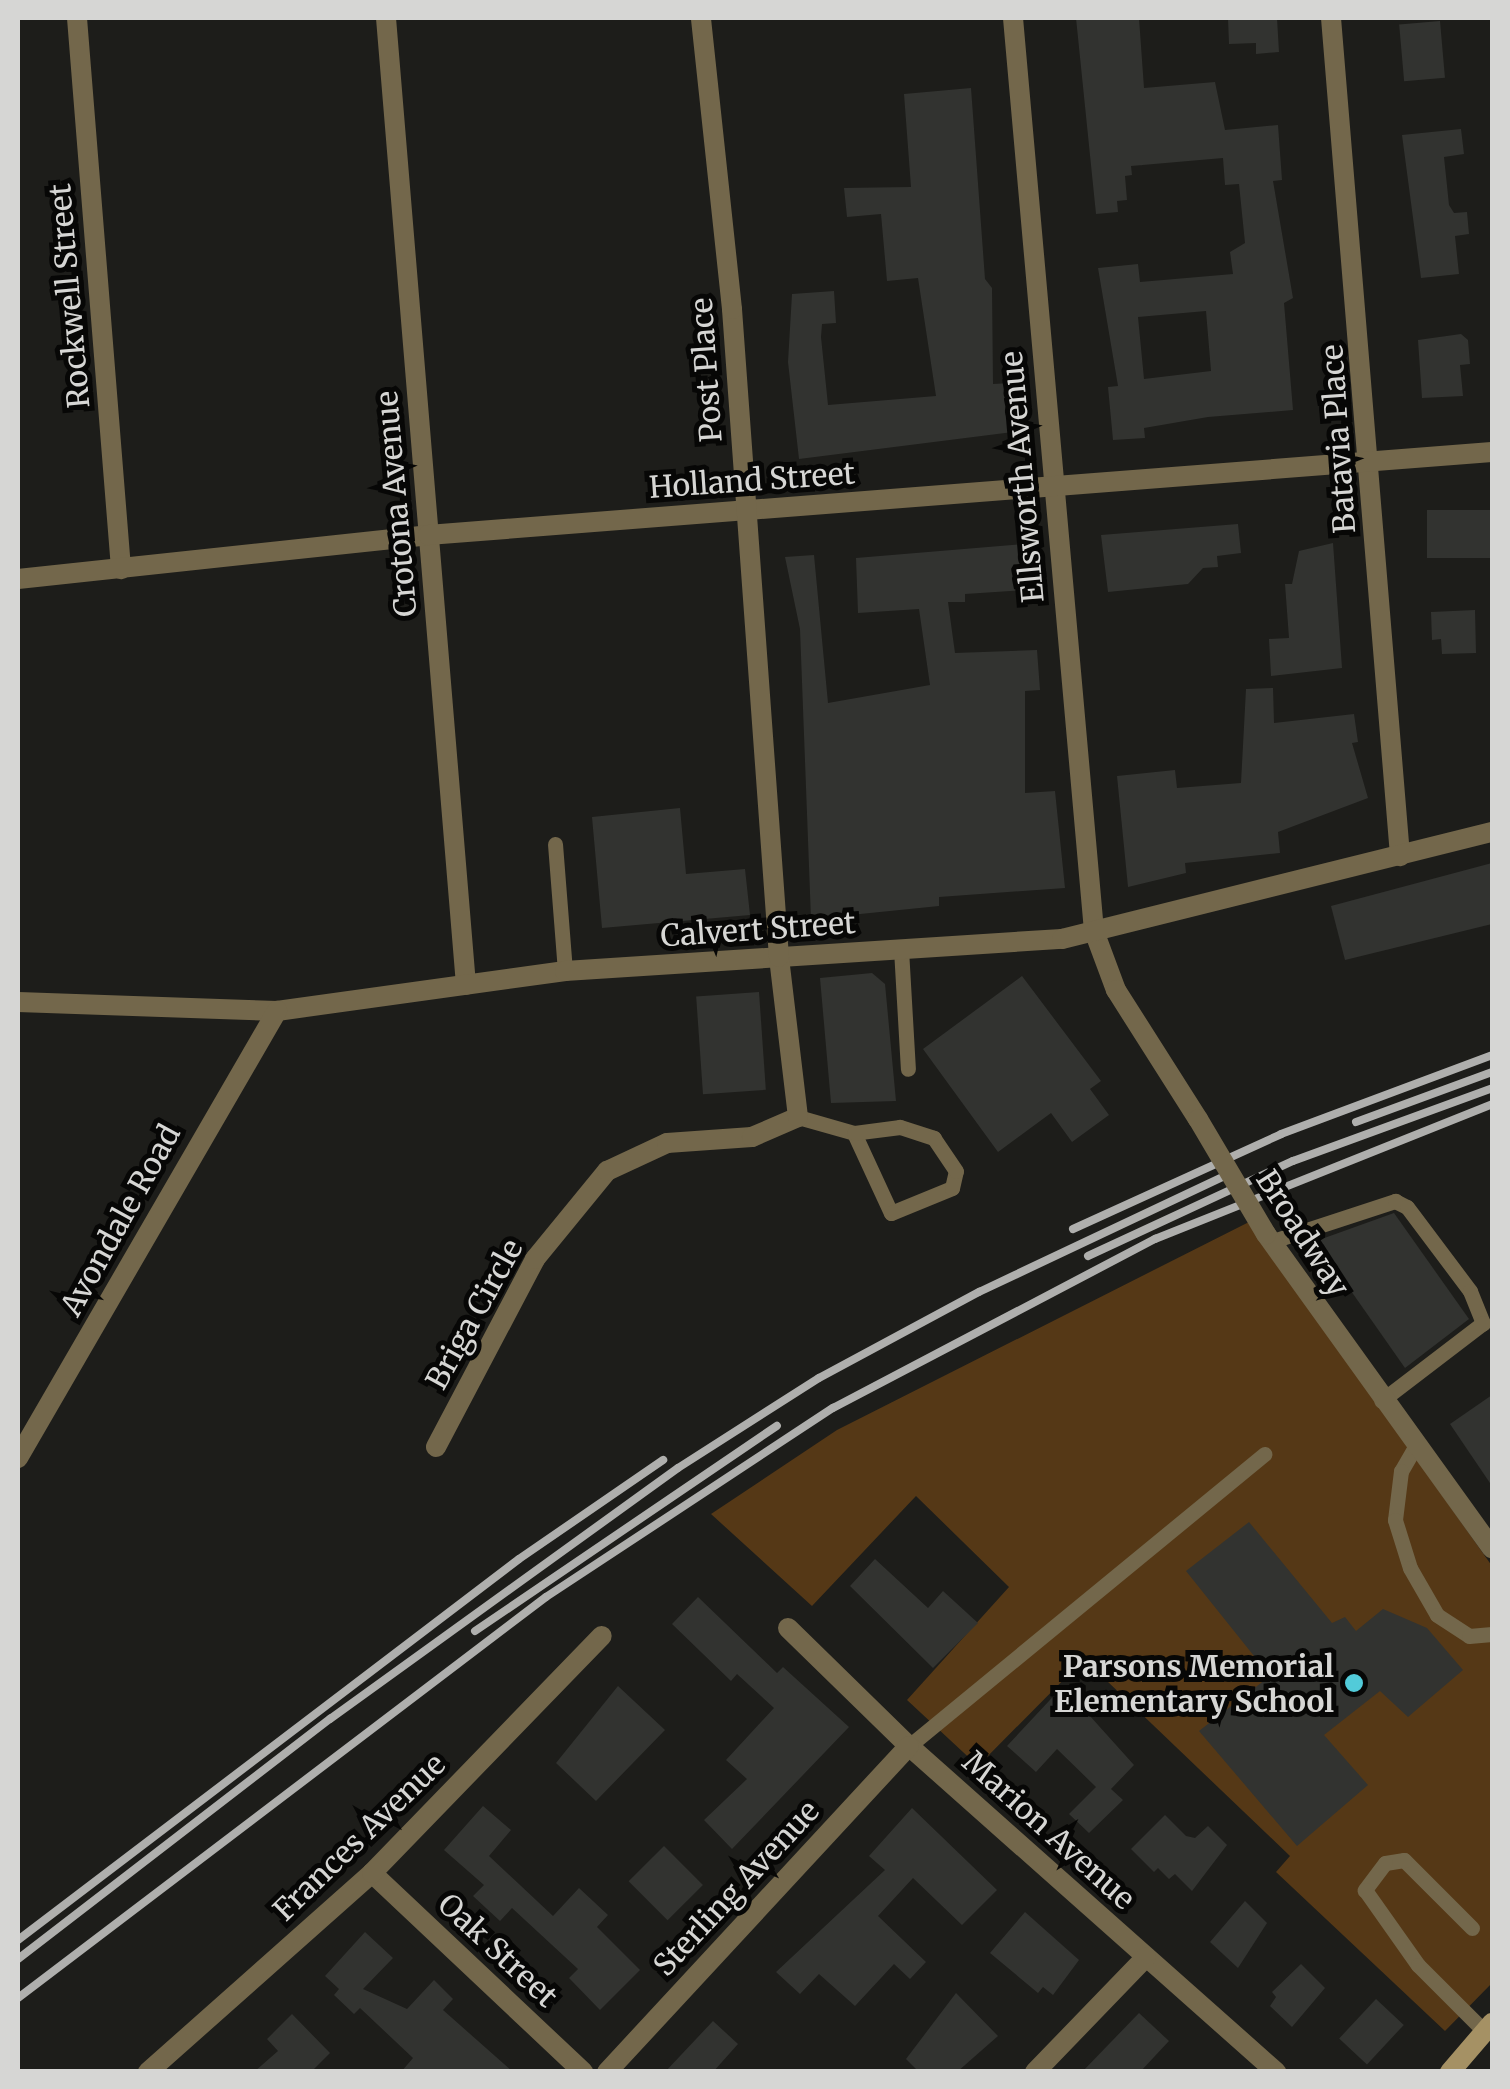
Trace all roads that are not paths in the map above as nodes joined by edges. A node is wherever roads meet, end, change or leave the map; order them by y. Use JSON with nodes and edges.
{"nodes":[{"id":1,"x":77,"y":18,"type":"edge"},
{"id":2,"x":386,"y":18,"type":"edge"},
{"id":3,"x":701,"y":18,"type":"edge"},
{"id":4,"x":1013,"y":18,"type":"edge"},
{"id":5,"x":1331,"y":18,"type":"edge"},
{"id":6,"x":1492,"y":452,"type":"edge"},
{"id":7,"x":1370,"y":465,"type":"junction"},
{"id":8,"x":1052,"y":488,"type":"junction"},
{"id":9,"x":746,"y":510,"type":"junction"},
{"id":10,"x":428,"y":535,"type":"junction"},
{"id":11,"x":120,"y":569,"type":"junction"},
{"id":12,"x":18,"y":579,"type":"edge"},
{"id":13,"x":1492,"y":832,"type":"edge"},
{"id":14,"x":555,"y":844,"type":"dead end"},
{"id":15,"x":1400,"y":856,"type":"junction"},
{"id":16,"x":1094,"y":931,"type":"junction"},
{"id":17,"x":901,"y":949,"type":"junction"},
{"id":18,"x":779,"y":957,"type":"junction"},
{"id":19,"x":565,"y":972,"type":"junction"},
{"id":20,"x":466,"y":985,"type":"junction"},
{"id":21,"x":18,"y":1002,"type":"edge"},
{"id":22,"x":276,"y":1011,"type":"junction"},
{"id":23,"x":908,"y":1069,"type":"dead end"},
{"id":24,"x":798,"y":1117,"type":"junction"},
{"id":25,"x":854,"y":1133,"type":"junction"},
{"id":26,"x":1268,"y":1238,"type":"junction"},
{"id":27,"x":1380,"y":1401,"type":"junction"},
{"id":28,"x":436,"y":1447,"type":"dead end"},
{"id":29,"x":1415,"y":1447,"type":"junction"},
{"id":30,"x":1264,"y":1454,"type":"dead end"},
{"id":31,"x":18,"y":1458,"type":"edge"},
{"id":32,"x":1492,"y":1548,"type":"edge"},
{"id":33,"x":788,"y":1628,"type":"dead end"},
{"id":34,"x":1492,"y":1634,"type":"edge"},
{"id":35,"x":602,"y":1636,"type":"dead end"},
{"id":36,"x":909,"y":1746,"type":"junction"},
{"id":37,"x":372,"y":1873,"type":"junction"},
{"id":38,"x":1472,"y":1928,"type":"dead end"},
{"id":39,"x":1146,"y":1957,"type":"junction"},
{"id":40,"x":1489,"y":2028,"type":"edge"},
{"id":41,"x":148,"y":2072,"type":"edge"},
{"id":42,"x":583,"y":2072,"type":"edge"},
{"id":43,"x":606,"y":2072,"type":"edge"},
{"id":44,"x":1035,"y":2072,"type":"edge"},
{"id":45,"x":1276,"y":2072,"type":"edge"},
{"id":46,"x":1450,"y":2072,"type":"edge"}],
"edges":[{"from":1,"to":11,"type":"street","name":"Rockwell Street"},
{"from":2,"to":10,"type":"street","name":"Crotona Avenue"},
{"from":3,"to":9,"type":"street","name":"Post Place"},
{"from":4,"to":8,"type":"street","name":"Ellsworth Avenue"},
{"from":5,"to":7,"type":"street","name":"Batavia Place"},
{"from":6,"to":7,"type":"street","name":"Holland Street"},
{"from":7,"to":8,"type":"street","name":"Holland Street"},
{"from":7,"to":15,"type":"street","name":"Batavia Place"},
{"from":8,"to":9,"type":"street","name":"Holland Street"},
{"from":8,"to":16,"type":"street","name":"Ellsworth Avenue"},
{"from":9,"to":10,"type":"street","name":"Holland Street"},
{"from":9,"to":18,"type":"street","name":"Post Place"},
{"from":10,"to":11,"type":"street","name":"Holland Street"},
{"from":10,"to":20,"type":"street","name":"Crotona Avenue"},
{"from":11,"to":12,"type":"street","name":"Holland Street"},
{"from":13,"to":15,"type":"street","name":"Calvert Street"},
{"from":14,"to":19,"type":"lane"},
{"from":15,"to":16,"type":"street","name":"Calvert Street"},
{"from":16,"to":17,"type":"street","name":"Calvert Street"},
{"from":16,"to":26,"type":"street","name":"Broadway","bridge":true},
{"from":17,"to":18,"type":"street","name":"Calvert Street"},
{"from":17,"to":23,"type":"lane"},
{"from":18,"to":19,"type":"street","name":"Calvert Street"},
{"from":18,"to":24,"type":"street"},
{"from":19,"to":20,"type":"street","name":"Calvert Street"},
{"from":20,"to":22,"type":"street","name":"Calvert Street"},
{"from":21,"to":22,"type":"street","name":"Calvert Street"},
{"from":22,"to":31,"type":"street","name":"Avondale Road"},
{"from":24,"to":25,"type":"lane"},
{"from":24,"to":28,"type":"street","name":"Briga Circle"},
{"from":25,"to":25,"type":"lane"},
{"from":26,"to":27,"type":"street","name":"Broadway"},
{"from":26,"to":27,"type":"lane"},
{"from":27,"to":29,"type":"street","name":"Broadway"},
{"from":29,"to":32,"type":"street","name":"Broadway"},
{"from":29,"to":34,"type":"lane"},
{"from":30,"to":36,"type":"lane"},
{"from":33,"to":36,"type":"street","name":"Marion Avenue"},
{"from":35,"to":37,"type":"street","name":"Frances Avenue"},
{"from":36,"to":39,"type":"street","name":"Marion Avenue"},
{"from":36,"to":43,"type":"street","name":"Sterling Avenue"},
{"from":37,"to":41,"type":"street","name":"Frances Avenue"},
{"from":37,"to":42,"type":"street","name":"Oak Street"},
{"from":38,"to":40,"type":"lane"},
{"from":39,"to":44,"type":"street"},
{"from":39,"to":45,"type":"street","name":"Marion Avenue"},
{"from":40,"to":46,"type":"street"}]}
